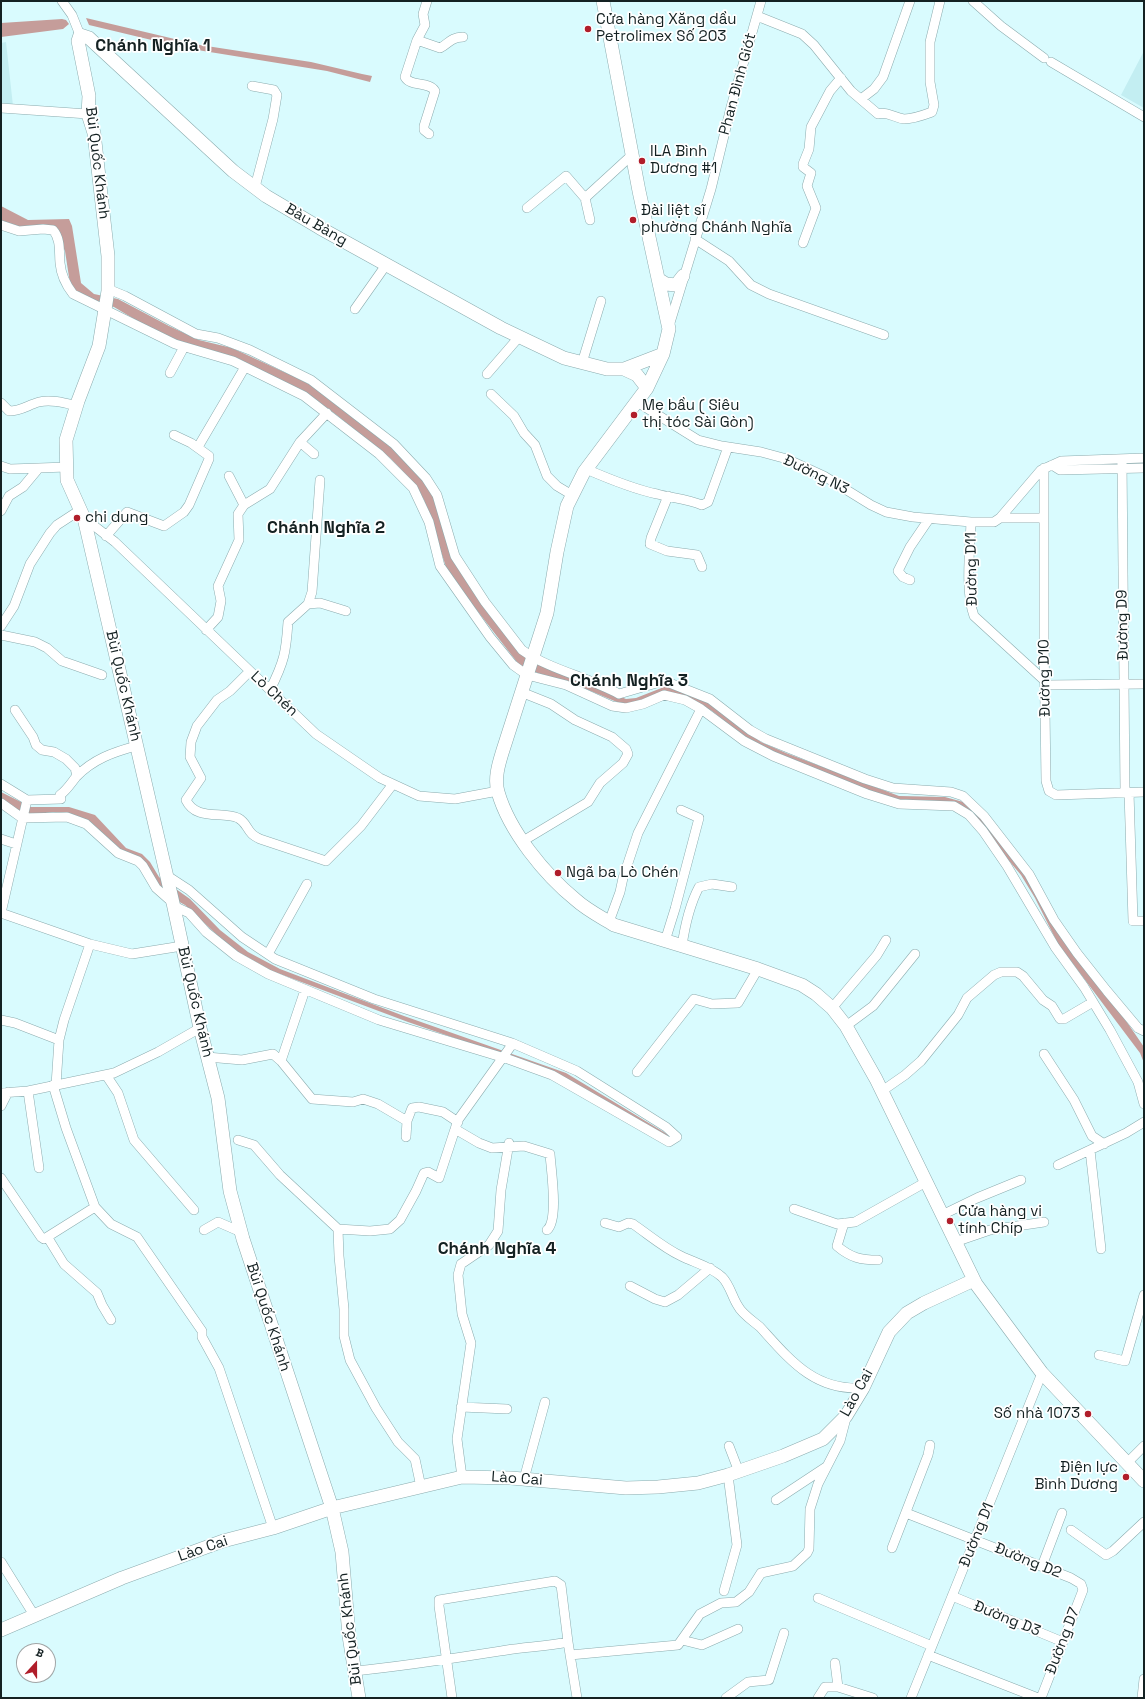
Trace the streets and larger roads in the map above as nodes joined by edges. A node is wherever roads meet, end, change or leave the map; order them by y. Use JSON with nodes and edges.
{"nodes":[{"id":1,"x":62,"y":1,"type":"edge"},
{"id":2,"x":427,"y":1,"type":"edge"},
{"id":3,"x":603,"y":1,"type":"edge"},
{"id":4,"x":761,"y":1,"type":"edge"},
{"id":5,"x":910,"y":1,"type":"edge"},
{"id":6,"x":940,"y":1,"type":"edge"},
{"id":7,"x":974,"y":1,"type":"edge"},
{"id":8,"x":757,"y":16,"type":"junction"},
{"id":9,"x":80,"y":35,"type":"junction"},
{"id":10,"x":462,"y":37,"type":"dead end"},
{"id":11,"x":417,"y":40,"type":"junction"},
{"id":12,"x":841,"y":78,"type":"junction"},
{"id":13,"x":252,"y":86,"type":"dead end"},
{"id":14,"x":861,"y":99,"type":"junction"},
{"id":15,"x":1,"y":108,"type":"edge"},
{"id":16,"x":88,"y":114,"type":"junction"},
{"id":17,"x":1144,"y":117,"type":"edge"},
{"id":18,"x":429,"y":134,"type":"dead end"},
{"id":19,"x":633,"y":154,"type":"junction"},
{"id":20,"x":255,"y":188,"type":"junction"},
{"id":21,"x":585,"y":198,"type":"junction"},
{"id":22,"x":527,"y":208,"type":"dead end"},
{"id":23,"x":590,"y":220,"type":"dead end"},
{"id":24,"x":1,"y":225,"type":"edge"},
{"id":25,"x":695,"y":239,"type":"junction"},
{"id":26,"x":803,"y":243,"type":"dead end"},
{"id":27,"x":386,"y":265,"type":"junction"},
{"id":28,"x":683,"y":276,"type":"junction"},
{"id":29,"x":658,"y":280,"type":"junction"},
{"id":30,"x":108,"y":290,"type":"junction"},
{"id":31,"x":601,"y":301,"type":"dead end"},
{"id":32,"x":104,"y":308,"type":"junction"},
{"id":33,"x":356,"y":309,"type":"dead end"},
{"id":34,"x":668,"y":329,"type":"junction"},
{"id":35,"x":884,"y":335,"type":"dead end"},
{"id":36,"x":519,"y":337,"type":"junction"},
{"id":37,"x":184,"y":347,"type":"junction"},
{"id":38,"x":663,"y":354,"type":"junction"},
{"id":39,"x":582,"y":362,"type":"junction"},
{"id":40,"x":245,"y":367,"type":"junction"},
{"id":41,"x":624,"y":369,"type":"junction"},
{"id":42,"x":170,"y":373,"type":"dead end"},
{"id":43,"x":487,"y":374,"type":"dead end"},
{"id":44,"x":647,"y":388,"type":"junction"},
{"id":45,"x":491,"y":394,"type":"dead end"},
{"id":46,"x":637,"y":402,"type":"junction"},
{"id":47,"x":1,"y":403,"type":"edge"},
{"id":48,"x":77,"y":406,"type":"junction"},
{"id":49,"x":327,"y":413,"type":"junction"},
{"id":50,"x":174,"y":434,"type":"dead end"},
{"id":51,"x":300,"y":442,"type":"junction"},
{"id":52,"x":198,"y":447,"type":"junction"},
{"id":53,"x":728,"y":447,"type":"junction"},
{"id":54,"x":314,"y":454,"type":"dead end"},
{"id":55,"x":1144,"y":458,"type":"edge"},
{"id":56,"x":1122,"y":463,"type":"junction"},
{"id":57,"x":1,"y":466,"type":"edge"},
{"id":58,"x":67,"y":467,"type":"junction"},
{"id":59,"x":1048,"y":467,"type":"junction"},
{"id":60,"x":1144,"y":468,"type":"edge"},
{"id":61,"x":38,"y":469,"type":"junction"},
{"id":62,"x":586,"y":469,"type":"junction"},
{"id":63,"x":229,"y":476,"type":"dead end"},
{"id":64,"x":320,"y":480,"type":"dead end"},
{"id":65,"x":572,"y":495,"type":"junction"},
{"id":66,"x":668,"y":496,"type":"junction"},
{"id":67,"x":244,"y":505,"type":"junction"},
{"id":68,"x":1,"y":511,"type":"edge"},
{"id":69,"x":82,"y":514,"type":"junction"},
{"id":70,"x":1000,"y":518,"type":"junction"},
{"id":71,"x":1044,"y":518,"type":"junction"},
{"id":72,"x":929,"y":519,"type":"junction"},
{"id":73,"x":446,"y":522,"type":"junction"},
{"id":74,"x":971,"y":522,"type":"junction"},
{"id":75,"x":430,"y":528,"type":"junction"},
{"id":76,"x":106,"y":536,"type":"junction"},
{"id":77,"x":702,"y":567,"type":"dead end"},
{"id":78,"x":910,"y":580,"type":"dead end"},
{"id":79,"x":308,"y":604,"type":"junction"},
{"id":80,"x":346,"y":611,"type":"dead end"},
{"id":81,"x":1,"y":626,"type":"edge"},
{"id":82,"x":206,"y":630,"type":"junction"},
{"id":83,"x":1,"y":635,"type":"edge"},
{"id":84,"x":532,"y":658,"type":"junction"},
{"id":85,"x":250,"y":671,"type":"junction"},
{"id":86,"x":527,"y":674,"type":"junction"},
{"id":87,"x":102,"y":676,"type":"dead end"},
{"id":88,"x":669,"y":683,"type":"junction"},
{"id":89,"x":1045,"y":683,"type":"junction"},
{"id":90,"x":1124,"y":684,"type":"junction"},
{"id":91,"x":1144,"y":684,"type":"edge"},
{"id":92,"x":270,"y":690,"type":"junction"},
{"id":93,"x":521,"y":692,"type":"junction"},
{"id":94,"x":664,"y":695,"type":"junction"},
{"id":95,"x":701,"y":709,"type":"junction"},
{"id":96,"x":15,"y":710,"type":"dead end"},
{"id":97,"x":136,"y":746,"type":"junction"},
{"id":98,"x":77,"y":776,"type":"junction"},
{"id":99,"x":1,"y":784,"type":"edge"},
{"id":100,"x":393,"y":784,"type":"junction"},
{"id":101,"x":917,"y":789,"type":"junction"},
{"id":102,"x":498,"y":791,"type":"junction"},
{"id":103,"x":1127,"y":792,"type":"junction"},
{"id":104,"x":1144,"y":792,"type":"edge"},
{"id":105,"x":27,"y":802,"type":"junction"},
{"id":106,"x":1,"y":803,"type":"edge"},
{"id":107,"x":917,"y":805,"type":"junction"},
{"id":108,"x":681,"y":810,"type":"dead end"},
{"id":109,"x":22,"y":817,"type":"junction"},
{"id":110,"x":1,"y":839,"type":"edge"},
{"id":111,"x":523,"y":841,"type":"junction"},
{"id":112,"x":16,"y":844,"type":"junction"},
{"id":113,"x":1014,"y":855,"type":"junction"},
{"id":114,"x":1004,"y":861,"type":"junction"},
{"id":115,"x":167,"y":877,"type":"junction"},
{"id":116,"x":307,"y":884,"type":"dead end"},
{"id":117,"x":732,"y":887,"type":"dead end"},
{"id":118,"x":173,"y":904,"type":"junction"},
{"id":119,"x":1,"y":913,"type":"edge"},
{"id":120,"x":1144,"y":921,"type":"edge"},
{"id":121,"x":609,"y":922,"type":"junction"},
{"id":122,"x":886,"y":940,"type":"dead end"},
{"id":123,"x":665,"y":941,"type":"junction"},
{"id":124,"x":90,"y":944,"type":"junction"},
{"id":125,"x":182,"y":946,"type":"junction"},
{"id":126,"x":682,"y":946,"type":"junction"},
{"id":127,"x":268,"y":954,"type":"junction"},
{"id":128,"x":915,"y":954,"type":"dead end"},
{"id":129,"x":758,"y":969,"type":"junction"},
{"id":130,"x":305,"y":990,"type":"junction"},
{"id":131,"x":1106,"y":990,"type":"junction"},
{"id":132,"x":1092,"y":1000,"type":"junction"},
{"id":133,"x":832,"y":1008,"type":"junction"},
{"id":134,"x":1,"y":1020,"type":"edge"},
{"id":135,"x":846,"y":1026,"type":"junction"},
{"id":136,"x":200,"y":1028,"type":"junction"},
{"id":137,"x":1144,"y":1031,"type":"edge"},
{"id":138,"x":59,"y":1040,"type":"junction"},
{"id":139,"x":511,"y":1046,"type":"dead end"},
{"id":140,"x":1044,"y":1054,"type":"dead end"},
{"id":141,"x":207,"y":1057,"type":"junction"},
{"id":142,"x":502,"y":1057,"type":"junction"},
{"id":143,"x":281,"y":1061,"type":"junction"},
{"id":144,"x":637,"y":1072,"type":"dead end"},
{"id":145,"x":106,"y":1075,"type":"junction"},
{"id":146,"x":55,"y":1085,"type":"junction"},
{"id":147,"x":28,"y":1091,"type":"junction"},
{"id":148,"x":882,"y":1091,"type":"junction"},
{"id":149,"x":4,"y":1093,"type":"edge"},
{"id":150,"x":1144,"y":1104,"type":"edge"},
{"id":151,"x":1,"y":1106,"type":"edge"},
{"id":152,"x":407,"y":1121,"type":"junction"},
{"id":153,"x":1144,"y":1122,"type":"edge"},
{"id":154,"x":456,"y":1126,"type":"junction"},
{"id":155,"x":406,"y":1137,"type":"dead end"},
{"id":156,"x":238,"y":1140,"type":"dead end"},
{"id":157,"x":1104,"y":1144,"type":"junction"},
{"id":158,"x":508,"y":1145,"type":"junction"},
{"id":159,"x":1090,"y":1150,"type":"junction"},
{"id":160,"x":1058,"y":1165,"type":"dead end"},
{"id":161,"x":39,"y":1168,"type":"dead end"},
{"id":162,"x":1,"y":1178,"type":"edge"},
{"id":163,"x":1021,"y":1180,"type":"dead end"},
{"id":164,"x":926,"y":1182,"type":"junction"},
{"id":165,"x":95,"y":1207,"type":"junction"},
{"id":166,"x":794,"y":1209,"type":"dead end"},
{"id":167,"x":194,"y":1210,"type":"dead end"},
{"id":168,"x":942,"y":1214,"type":"junction"},
{"id":169,"x":1044,"y":1222,"type":"dead end"},
{"id":170,"x":605,"y":1223,"type":"dead end"},
{"id":171,"x":844,"y":1223,"type":"junction"},
{"id":172,"x":338,"y":1229,"type":"junction"},
{"id":173,"x":204,"y":1230,"type":"dead end"},
{"id":174,"x":547,"y":1230,"type":"dead end"},
{"id":175,"x":241,"y":1232,"type":"junction"},
{"id":176,"x":48,"y":1238,"type":"junction"},
{"id":177,"x":955,"y":1242,"type":"junction"},
{"id":178,"x":1101,"y":1249,"type":"dead end"},
{"id":179,"x":878,"y":1260,"type":"dead end"},
{"id":180,"x":710,"y":1268,"type":"junction"},
{"id":181,"x":974,"y":1280,"type":"junction"},
{"id":182,"x":630,"y":1286,"type":"dead end"},
{"id":183,"x":1144,"y":1295,"type":"edge"},
{"id":184,"x":111,"y":1320,"type":"dead end"},
{"id":185,"x":1099,"y":1355,"type":"dead end"},
{"id":186,"x":1042,"y":1373,"type":"junction"},
{"id":187,"x":863,"y":1388,"type":"junction"},
{"id":188,"x":545,"y":1402,"type":"dead end"},
{"id":189,"x":461,"y":1407,"type":"junction"},
{"id":190,"x":507,"y":1409,"type":"dead end"},
{"id":191,"x":846,"y":1416,"type":"junction"},
{"id":192,"x":930,"y":1445,"type":"dead end"},
{"id":193,"x":729,"y":1446,"type":"dead end"},
{"id":194,"x":1144,"y":1446,"type":"edge"},
{"id":195,"x":1127,"y":1463,"type":"junction"},
{"id":196,"x":826,"y":1467,"type":"junction"},
{"id":197,"x":733,"y":1473,"type":"junction"},
{"id":198,"x":462,"y":1477,"type":"junction"},
{"id":199,"x":524,"y":1479,"type":"junction"},
{"id":200,"x":1144,"y":1481,"type":"edge"},
{"id":201,"x":421,"y":1486,"type":"junction"},
{"id":202,"x":776,"y":1500,"type":"dead end"},
{"id":203,"x":332,"y":1508,"type":"junction"},
{"id":204,"x":906,"y":1513,"type":"junction"},
{"id":205,"x":1062,"y":1513,"type":"dead end"},
{"id":206,"x":1144,"y":1522,"type":"edge"},
{"id":207,"x":273,"y":1528,"type":"junction"},
{"id":208,"x":1071,"y":1530,"type":"dead end"},
{"id":209,"x":976,"y":1540,"type":"junction"},
{"id":210,"x":892,"y":1548,"type":"dead end"},
{"id":211,"x":1,"y":1562,"type":"edge"},
{"id":212,"x":1042,"y":1566,"type":"junction"},
{"id":213,"x":1082,"y":1584,"type":"joint"},
{"id":214,"x":724,"y":1591,"type":"dead end"},
{"id":215,"x":952,"y":1596,"type":"junction"},
{"id":216,"x":818,"y":1598,"type":"dead end"},
{"id":217,"x":34,"y":1615,"type":"junction"},
{"id":218,"x":738,"y":1629,"type":"dead end"},
{"id":219,"x":1,"y":1630,"type":"edge"},
{"id":220,"x":784,"y":1632,"type":"dead end"},
{"id":221,"x":682,"y":1640,"type":"junction"},
{"id":222,"x":568,"y":1642,"type":"junction"},
{"id":223,"x":1063,"y":1642,"type":"junction"},
{"id":224,"x":932,"y":1646,"type":"junction"},
{"id":225,"x":570,"y":1655,"type":"junction"},
{"id":226,"x":928,"y":1655,"type":"junction"},
{"id":227,"x":447,"y":1660,"type":"junction"},
{"id":228,"x":835,"y":1663,"type":"dead end"},
{"id":229,"x":355,"y":1671,"type":"junction"},
{"id":230,"x":1144,"y":1679,"type":"edge"},
{"id":231,"x":838,"y":1687,"type":"junction"},
{"id":232,"x":359,"y":1698,"type":"edge"},
{"id":233,"x":452,"y":1698,"type":"edge"},
{"id":234,"x":577,"y":1698,"type":"edge"},
{"id":235,"x":726,"y":1698,"type":"edge"},
{"id":236,"x":818,"y":1698,"type":"edge"},
{"id":237,"x":873,"y":1698,"type":"edge"},
{"id":238,"x":911,"y":1698,"type":"edge"},
{"id":239,"x":1038,"y":1698,"type":"edge"},
{"id":240,"x":1041,"y":1698,"type":"edge"},
{"id":241,"x":1142,"y":1698,"type":"edge"}],
"edges":[{"from":1,"to":9,"type":"street"},
{"from":2,"to":11,"type":"street"},
{"from":3,"to":19,"type":"street"},
{"from":4,"to":8,"type":"street","name":"Phan Đình Giót"},
{"from":5,"to":14,"type":"street"},
{"from":6,"to":14,"type":"street"},
{"from":7,"to":17,"type":"street"},
{"from":8,"to":12,"type":"street"},
{"from":8,"to":25,"type":"street","name":"Phan Đình Giót"},
{"from":9,"to":16,"type":"street","name":"Bùi Quốc Khánh"},
{"from":9,"to":20,"type":"street","name":"Bàu Bàng"},
{"from":10,"to":11,"type":"street"},
{"from":11,"to":18,"type":"street"},
{"from":12,"to":14,"type":"street"},
{"from":12,"to":26,"type":"street"},
{"from":13,"to":20,"type":"street"},
{"from":15,"to":16,"type":"street"},
{"from":16,"to":30,"type":"street","name":"Bùi Quốc Khánh"},
{"from":19,"to":21,"type":"street"},
{"from":19,"to":29,"type":"street"},
{"from":20,"to":27,"type":"street","name":"Bàu Bàng"},
{"from":21,"to":22,"type":"street"},
{"from":21,"to":23,"type":"street"},
{"from":24,"to":32,"type":"street"},
{"from":25,"to":28,"type":"street","name":"Phan Đình Giót"},
{"from":25,"to":35,"type":"street"},
{"from":27,"to":33,"type":"street"},
{"from":27,"to":36,"type":"street","name":"Bàu Bàng"},
{"from":28,"to":29,"type":"street"},
{"from":28,"to":34,"type":"street","name":"Phan Đình Giót"},
{"from":29,"to":34,"type":"street"},
{"from":30,"to":32,"type":"street","name":"Bùi Quốc Khánh"},
{"from":30,"to":73,"type":"street"},
{"from":31,"to":39,"type":"street"},
{"from":32,"to":37,"type":"street"},
{"from":32,"to":48,"type":"street","name":"Bùi Quốc Khánh"},
{"from":34,"to":38,"type":"street"},
{"from":36,"to":39,"type":"street","name":"Bàu Bàng"},
{"from":36,"to":43,"type":"street"},
{"from":37,"to":40,"type":"street"},
{"from":37,"to":42,"type":"street"},
{"from":38,"to":41,"type":"street"},
{"from":38,"to":44,"type":"street"},
{"from":39,"to":41,"type":"street","name":"Bàu Bàng"},
{"from":40,"to":49,"type":"street"},
{"from":40,"to":52,"type":"street"},
{"from":41,"to":44,"type":"street"},
{"from":44,"to":46,"type":"street"},
{"from":45,"to":65,"type":"street"},
{"from":46,"to":53,"type":"street","name":"Đường N3"},
{"from":46,"to":62,"type":"street"},
{"from":47,"to":48,"type":"street"},
{"from":48,"to":58,"type":"street","name":"Bùi Quốc Khánh"},
{"from":49,"to":51,"type":"street"},
{"from":49,"to":75,"type":"street"},
{"from":50,"to":52,"type":"street"},
{"from":51,"to":54,"type":"street"},
{"from":51,"to":67,"type":"street"},
{"from":52,"to":76,"type":"street"},
{"from":53,"to":66,"type":"street"},
{"from":53,"to":72,"type":"street","name":"Đường N3"},
{"from":55,"to":56,"type":"street"},
{"from":56,"to":59,"type":"street"},
{"from":56,"to":60,"type":"street"},
{"from":56,"to":90,"type":"street","name":"Đường D9"},
{"from":57,"to":61,"type":"street"},
{"from":58,"to":61,"type":"street"},
{"from":58,"to":69,"type":"street","name":"Bùi Quốc Khánh"},
{"from":59,"to":70,"type":"street"},
{"from":59,"to":71,"type":"street","name":"Đường D10"},
{"from":61,"to":68,"type":"street"},
{"from":62,"to":65,"type":"street"},
{"from":62,"to":66,"type":"street"},
{"from":63,"to":67,"type":"street"},
{"from":64,"to":79,"type":"street"},
{"from":65,"to":84,"type":"street"},
{"from":66,"to":77,"type":"street"},
{"from":67,"to":82,"type":"street"},
{"from":69,"to":76,"type":"street","name":"Lò Chén"},
{"from":69,"to":81,"type":"street"},
{"from":69,"to":97,"type":"street","name":"Bùi Quốc Khánh"},
{"from":70,"to":71,"type":"street","name":"Đường N3"},
{"from":70,"to":74,"type":"street","name":"Đường N3"},
{"from":71,"to":89,"type":"street","name":"Đường D10"},
{"from":72,"to":74,"type":"street","name":"Đường N3"},
{"from":72,"to":78,"type":"street"},
{"from":73,"to":75,"type":"street"},
{"from":73,"to":84,"type":"street"},
{"from":74,"to":89,"type":"street","name":"Đường D11"},
{"from":75,"to":86,"type":"street"},
{"from":76,"to":82,"type":"street","name":"Lò Chén"},
{"from":79,"to":80,"type":"street"},
{"from":79,"to":92,"type":"street"},
{"from":82,"to":85,"type":"street","name":"Lò Chén"},
{"from":83,"to":87,"type":"street"},
{"from":84,"to":86,"type":"street"},
{"from":84,"to":88,"type":"street"},
{"from":85,"to":92,"type":"street","name":"Lò Chén"},
{"from":85,"to":100,"type":"street"},
{"from":86,"to":93,"type":"street"},
{"from":86,"to":94,"type":"street"},
{"from":88,"to":94,"type":"street"},
{"from":88,"to":101,"type":"street"},
{"from":89,"to":90,"type":"street"},
{"from":89,"to":103,"type":"street","name":"Đường D10"},
{"from":90,"to":91,"type":"street"},
{"from":90,"to":103,"type":"street","name":"Đường D9"},
{"from":92,"to":100,"type":"street","name":"Lò Chén"},
{"from":93,"to":102,"type":"street"},
{"from":93,"to":111,"type":"street"},
{"from":94,"to":95,"type":"street"},
{"from":95,"to":107,"type":"street"},
{"from":95,"to":121,"type":"street"},
{"from":96,"to":98,"type":"street"},
{"from":97,"to":98,"type":"street"},
{"from":97,"to":115,"type":"street","name":"Bùi Quốc Khánh"},
{"from":98,"to":105,"type":"street"},
{"from":99,"to":105,"type":"street"},
{"from":100,"to":102,"type":"street","name":"Lò Chén"},
{"from":101,"to":107,"type":"street"},
{"from":101,"to":113,"type":"street"},
{"from":102,"to":111,"type":"street"},
{"from":103,"to":104,"type":"street","name":"Đường D10"},
{"from":103,"to":120,"type":"street","name":"Đường D9"},
{"from":105,"to":109,"type":"street"},
{"from":106,"to":109,"type":"street"},
{"from":107,"to":114,"type":"street"},
{"from":108,"to":123,"type":"street"},
{"from":109,"to":112,"type":"street"},
{"from":109,"to":118,"type":"street"},
{"from":110,"to":112,"type":"street"},
{"from":111,"to":121,"type":"street"},
{"from":112,"to":119,"type":"street"},
{"from":113,"to":114,"type":"street"},
{"from":113,"to":131,"type":"street"},
{"from":114,"to":132,"type":"street"},
{"from":115,"to":118,"type":"street","name":"Bùi Quốc Khánh"},
{"from":115,"to":127,"type":"street"},
{"from":116,"to":127,"type":"street"},
{"from":117,"to":126,"type":"street"},
{"from":118,"to":125,"type":"street","name":"Bùi Quốc Khánh"},
{"from":118,"to":130,"type":"street"},
{"from":119,"to":124,"type":"street"},
{"from":121,"to":123,"type":"street"},
{"from":122,"to":133,"type":"street"},
{"from":123,"to":126,"type":"street"},
{"from":124,"to":125,"type":"street"},
{"from":124,"to":138,"type":"street"},
{"from":125,"to":136,"type":"street","name":"Bùi Quốc Khánh"},
{"from":126,"to":129,"type":"street"},
{"from":127,"to":142,"type":"street"},
{"from":128,"to":135,"type":"street"},
{"from":129,"to":133,"type":"street"},
{"from":129,"to":144,"type":"street"},
{"from":130,"to":142,"type":"street"},
{"from":130,"to":143,"type":"street"},
{"from":131,"to":132,"type":"street"},
{"from":131,"to":137,"type":"street"},
{"from":132,"to":148,"type":"street"},
{"from":132,"to":150,"type":"street"},
{"from":133,"to":135,"type":"street"},
{"from":134,"to":138,"type":"street"},
{"from":135,"to":148,"type":"street"},
{"from":136,"to":141,"type":"street","name":"Bùi Quốc Khánh"},
{"from":136,"to":145,"type":"street"},
{"from":138,"to":146,"type":"street"},
{"from":139,"to":142,"type":"street"},
{"from":140,"to":157,"type":"street"},
{"from":141,"to":143,"type":"street"},
{"from":141,"to":175,"type":"street","name":"Bùi Quốc Khánh"},
{"from":142,"to":154,"type":"street"},
{"from":143,"to":152,"type":"street"},
{"from":145,"to":146,"type":"street"},
{"from":145,"to":167,"type":"street"},
{"from":146,"to":147,"type":"street"},
{"from":146,"to":165,"type":"street"},
{"from":147,"to":149,"type":"street"},
{"from":147,"to":161,"type":"street"},
{"from":148,"to":164,"type":"street"},
{"from":149,"to":151,"type":"street"},
{"from":152,"to":154,"type":"street"},
{"from":152,"to":155,"type":"street"},
{"from":153,"to":157,"type":"street"},
{"from":154,"to":158,"type":"street"},
{"from":154,"to":172,"type":"street"},
{"from":156,"to":172,"type":"street"},
{"from":157,"to":159,"type":"street"},
{"from":158,"to":174,"type":"street"},
{"from":158,"to":189,"type":"street"},
{"from":159,"to":160,"type":"street"},
{"from":159,"to":178,"type":"street"},
{"from":162,"to":176,"type":"street"},
{"from":163,"to":168,"type":"street"},
{"from":164,"to":168,"type":"street"},
{"from":164,"to":171,"type":"street"},
{"from":165,"to":176,"type":"street"},
{"from":165,"to":207,"type":"street"},
{"from":166,"to":171,"type":"street"},
{"from":168,"to":177,"type":"street"},
{"from":169,"to":177,"type":"street"},
{"from":170,"to":180,"type":"street"},
{"from":171,"to":179,"type":"street"},
{"from":172,"to":201,"type":"street"},
{"from":173,"to":175,"type":"street"},
{"from":175,"to":203,"type":"street","name":"Bùi Quốc Khánh"},
{"from":176,"to":184,"type":"street"},
{"from":177,"to":181,"type":"street"},
{"from":180,"to":182,"type":"street"},
{"from":180,"to":187,"type":"street"},
{"from":181,"to":186,"type":"street"},
{"from":181,"to":187,"type":"street","name":"Lào Cai"},
{"from":183,"to":185,"type":"street"},
{"from":186,"to":195,"type":"street"},
{"from":186,"to":209,"type":"street","name":"Đường D1"},
{"from":187,"to":191,"type":"street","name":"Lào Cai"},
{"from":188,"to":199,"type":"street"},
{"from":189,"to":190,"type":"street"},
{"from":189,"to":198,"type":"street"},
{"from":191,"to":196,"type":"street"},
{"from":191,"to":197,"type":"street","name":"Lào Cai"},
{"from":192,"to":204,"type":"street"},
{"from":193,"to":197,"type":"street"},
{"from":194,"to":195,"type":"street"},
{"from":195,"to":200,"type":"street"},
{"from":196,"to":202,"type":"street"},
{"from":196,"to":221,"type":"street"},
{"from":197,"to":199,"type":"street","name":"Lào Cai"},
{"from":197,"to":214,"type":"street"},
{"from":198,"to":199,"type":"street","name":"Lào Cai"},
{"from":198,"to":201,"type":"street","name":"Lào Cai"},
{"from":201,"to":203,"type":"street","name":"Lào Cai"},
{"from":203,"to":207,"type":"street","name":"Lào Cai"},
{"from":203,"to":229,"type":"street","name":"Bùi Quốc Khánh"},
{"from":204,"to":209,"type":"street","name":"Đường D2"},
{"from":204,"to":210,"type":"street"},
{"from":205,"to":212,"type":"street"},
{"from":206,"to":208,"type":"street"},
{"from":207,"to":217,"type":"street","name":"Lào Cai"},
{"from":209,"to":212,"type":"street","name":"Đường D2"},
{"from":209,"to":215,"type":"street","name":"Đường D1"},
{"from":211,"to":217,"type":"street"},
{"from":212,"to":213,"type":"street","name":"Đường D2"},
{"from":213,"to":223,"type":"street","name":"Đường D7"},
{"from":215,"to":223,"type":"street","name":"Đường D3"},
{"from":215,"to":224,"type":"street","name":"Đường D1"},
{"from":216,"to":224,"type":"street"},
{"from":217,"to":219,"type":"street","name":"Lào Cai"},
{"from":218,"to":221,"type":"street"},
{"from":220,"to":235,"type":"street"},
{"from":221,"to":225,"type":"street"},
{"from":222,"to":225,"type":"street"},
{"from":222,"to":227,"type":"street"},
{"from":222,"to":227,"type":"street"},
{"from":223,"to":240,"type":"street","name":"Đường D7"},
{"from":224,"to":226,"type":"street","name":"Đường D1"},
{"from":225,"to":234,"type":"street"},
{"from":226,"to":238,"type":"street","name":"Đường D1"},
{"from":226,"to":239,"type":"street"},
{"from":227,"to":229,"type":"street"},
{"from":227,"to":233,"type":"street"},
{"from":228,"to":231,"type":"street"},
{"from":229,"to":232,"type":"street","name":"Bùi Quốc Khánh"},
{"from":230,"to":241,"type":"street"},
{"from":231,"to":236,"type":"street"},
{"from":231,"to":237,"type":"street"}]}
